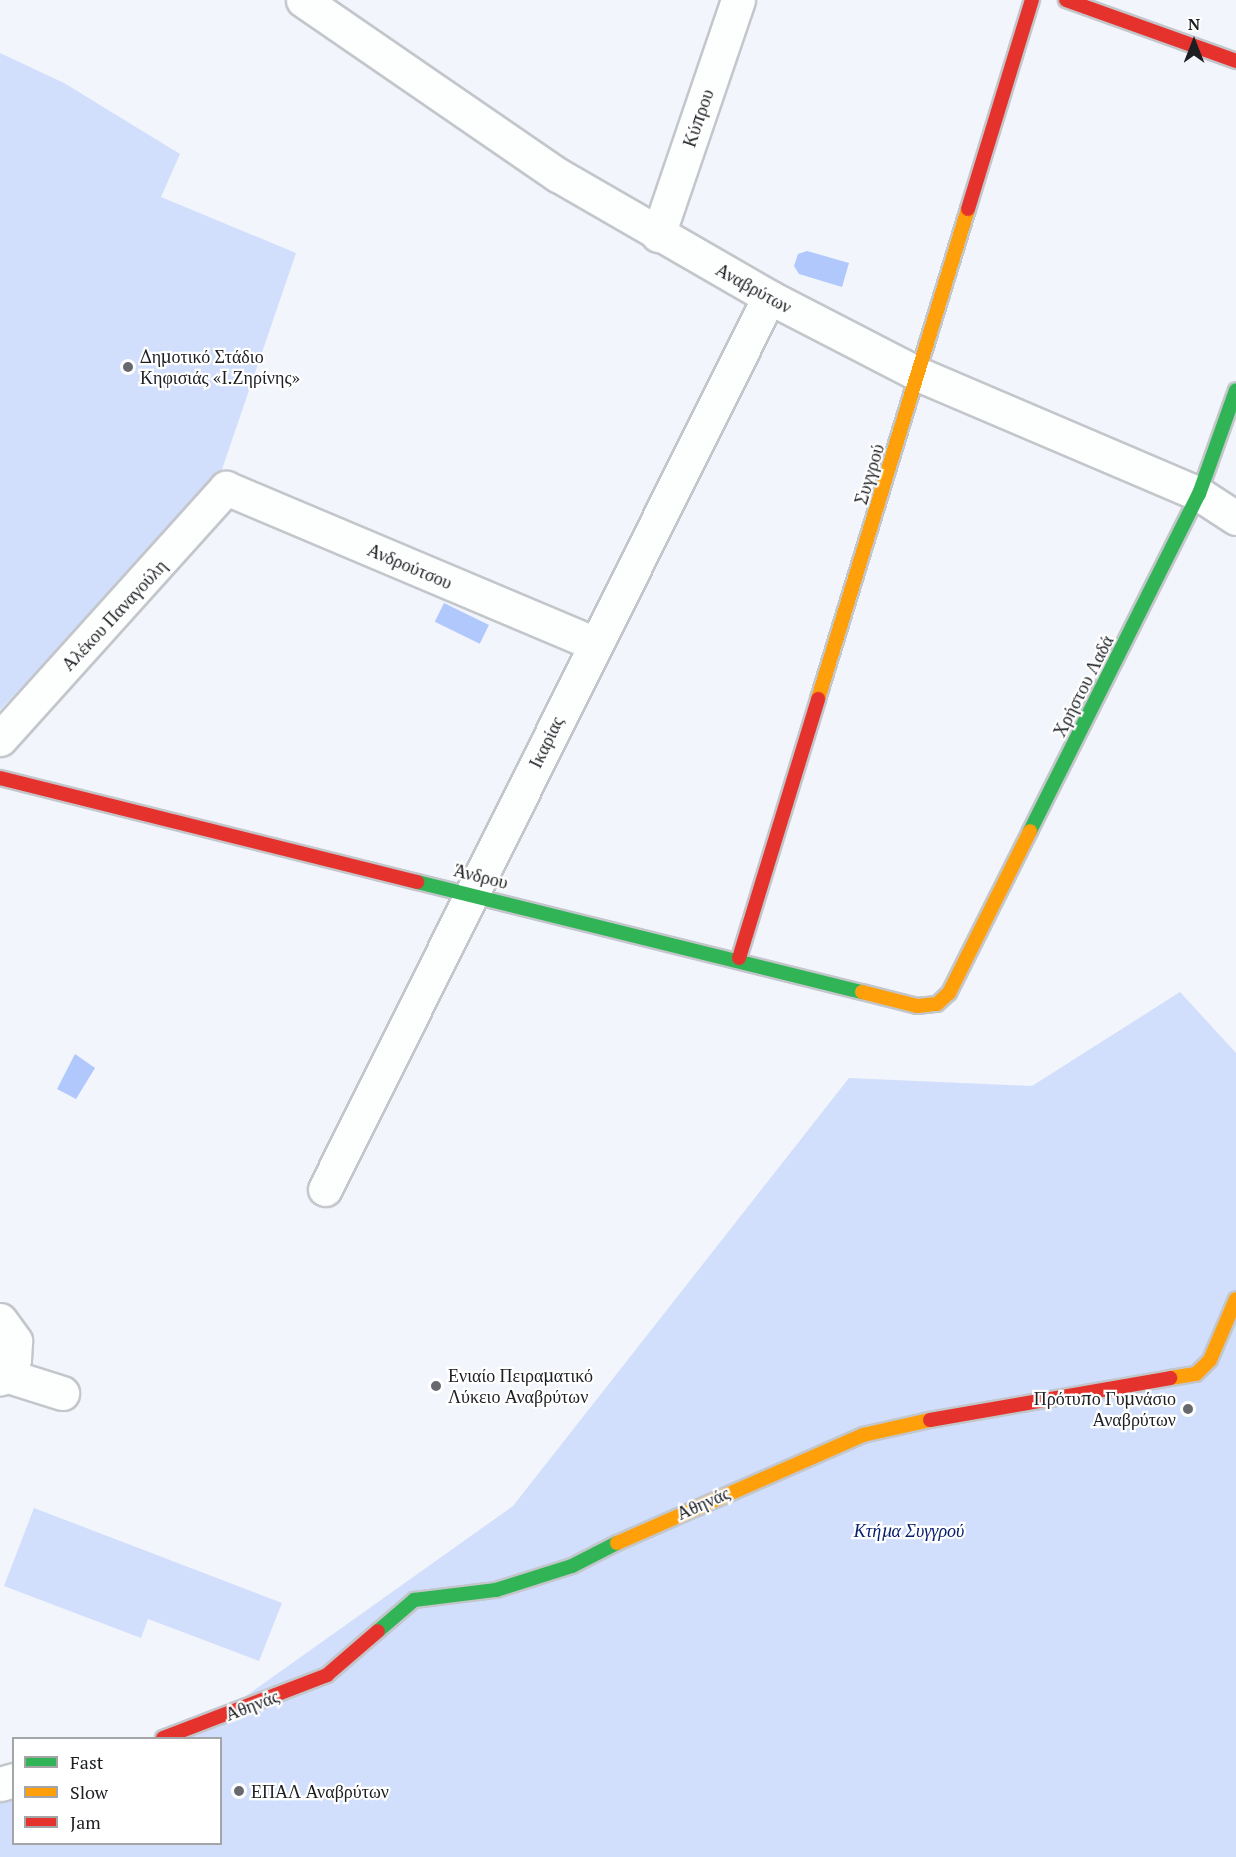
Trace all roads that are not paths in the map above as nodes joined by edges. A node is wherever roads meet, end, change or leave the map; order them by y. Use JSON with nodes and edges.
{"nodes":[{"id":1,"x":303,"y":0,"type":"edge"},
{"id":2,"x":738,"y":0,"type":"edge"},
{"id":3,"x":1032,"y":0,"type":"edge"},
{"id":4,"x":1066,"y":0,"type":"edge"},
{"id":5,"x":1236,"y":61,"type":"edge"},
{"id":6,"x":658,"y":235,"type":"junction"},
{"id":7,"x":769,"y":297,"type":"junction"},
{"id":8,"x":918,"y":374,"type":"junction"},
{"id":9,"x":1236,"y":390,"type":"edge"},
{"id":10,"x":226,"y":488,"type":"joint"},
{"id":11,"x":1199,"y":494,"type":"junction"},
{"id":12,"x":1236,"y":518,"type":"edge"},
{"id":13,"x":593,"y":644,"type":"junction"},
{"id":14,"x":0,"y":739,"type":"edge"},
{"id":15,"x":0,"y":778,"type":"edge"},
{"id":16,"x":474,"y":893,"type":"junction"},
{"id":17,"x":739,"y":958,"type":"junction"},
{"id":18,"x":949,"y":993,"type":"joint"},
{"id":19,"x":325,"y":1189,"type":"dead end"},
{"id":20,"x":1236,"y":1299,"type":"edge"},
{"id":21,"x":0,"y":1320,"type":"edge"},
{"id":22,"x":3,"y":1377,"type":"edge"},
{"id":23,"x":62,"y":1393,"type":"dead end"},
{"id":24,"x":166,"y":1737,"type":"edge"}],
"edges":[{"from":1,"to":6,"type":"street","name":"Αναβρύτων"},
{"from":2,"to":6,"type":"street","name":"Κύπρου"},
{"from":3,"to":8,"type":"main road","name":"Συγγρού"},
{"from":4,"to":5,"type":"main road"},
{"from":6,"to":7,"type":"street","name":"Αναβρύτων"},
{"from":7,"to":8,"type":"street","name":"Αναβρύτων"},
{"from":7,"to":13,"type":"street","name":"Ικαρίας"},
{"from":8,"to":11,"type":"street","name":"Αναβρύτων"},
{"from":8,"to":17,"type":"main road","name":"Συγγρού"},
{"from":9,"to":11,"type":"main road","name":"Χρήστου Λαδά"},
{"from":10,"to":13,"type":"street","name":"Ανδρούτσου"},
{"from":10,"to":14,"type":"street","name":"Αλέκου Παναγούλη"},
{"from":11,"to":12,"type":"street","name":"Αναβρύτων"},
{"from":11,"to":18,"type":"main road","name":"Χρήστου Λαδά"},
{"from":13,"to":16,"type":"street","name":"Ικαρίας"},
{"from":15,"to":16,"type":"main road","name":"Άνδρου"},
{"from":16,"to":17,"type":"main road","name":"Άνδρου"},
{"from":16,"to":19,"type":"street","name":"Ικαρίας"},
{"from":17,"to":18,"type":"main road","name":"Άνδρου"},
{"from":20,"to":24,"type":"main road","name":"Αθηνάς"},
{"from":21,"to":22,"type":"street"},
{"from":22,"to":23,"type":"street"}]}
